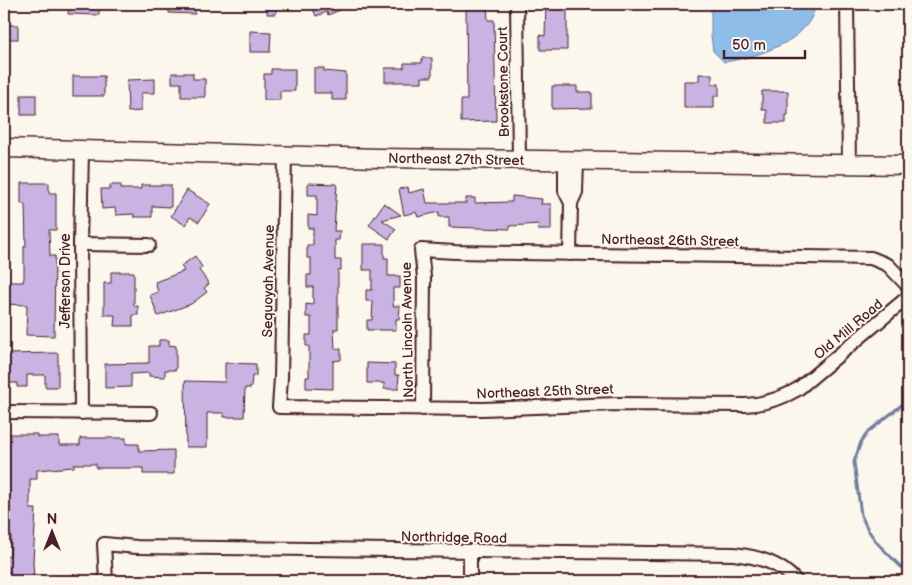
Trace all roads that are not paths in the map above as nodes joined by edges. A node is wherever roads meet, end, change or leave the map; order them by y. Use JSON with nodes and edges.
{"nodes":[{"id":1,"x":517,"y":4,"type":"edge"},
{"id":2,"x":848,"y":4,"type":"edge"},
{"id":3,"x":4,"y":148,"type":"edge"},
{"id":4,"x":82,"y":150,"type":"junction"},
{"id":5,"x":285,"y":155,"type":"junction"},
{"id":6,"x":519,"y":160,"type":"junction"},
{"id":7,"x":571,"y":161,"type":"junction"},
{"id":8,"x":849,"y":165,"type":"junction"},
{"id":9,"x":908,"y":165,"type":"edge"},
{"id":10,"x":80,"y":244,"type":"junction"},
{"id":11,"x":149,"y":245,"type":"dead end"},
{"id":12,"x":421,"y":250,"type":"joint"},
{"id":13,"x":570,"y":254,"type":"junction"},
{"id":14,"x":908,"y":286,"type":"edge"},
{"id":15,"x":908,"y":297,"type":"edge"},
{"id":16,"x":806,"y":383,"type":"joint"},
{"id":17,"x":279,"y":407,"type":"joint"},
{"id":18,"x":423,"y":409,"type":"junction"},
{"id":19,"x":4,"y":412,"type":"edge"},
{"id":20,"x":81,"y":413,"type":"junction"},
{"id":21,"x":151,"y":413,"type":"dead end"},
{"id":22,"x":470,"y":552,"type":"junction"},
{"id":23,"x":106,"y":581,"type":"edge"},
{"id":24,"x":470,"y":581,"type":"edge"},
{"id":25,"x":796,"y":581,"type":"edge"}],
"edges":[{"from":1,"to":6,"type":"street","name":"Brookstone Court"},
{"from":2,"to":8,"type":"street"},
{"from":3,"to":4,"type":"street","name":"Northeast 27th Street"},
{"from":4,"to":5,"type":"street","name":"Northeast 27th Street"},
{"from":4,"to":10,"type":"street","name":"Jefferson Drive"},
{"from":5,"to":6,"type":"street","name":"Northeast 27th Street"},
{"from":5,"to":17,"type":"street","name":"Sequoyah Avenue"},
{"from":6,"to":7,"type":"street","name":"Northeast 27th Street"},
{"from":7,"to":8,"type":"street","name":"Northeast 27th Street"},
{"from":7,"to":13,"type":"street"},
{"from":8,"to":9,"type":"street","name":"Northeast 27th Street"},
{"from":10,"to":11,"type":"street"},
{"from":10,"to":20,"type":"street","name":"Jefferson Drive"},
{"from":12,"to":13,"type":"street","name":"Northeast 26th Street"},
{"from":12,"to":18,"type":"street","name":"North Lincoln Avenue"},
{"from":13,"to":14,"type":"street","name":"Northeast 26th Street"},
{"from":15,"to":16,"type":"street","name":"Old Mill Road"},
{"from":16,"to":18,"type":"street","name":"Northeast 25th Street"},
{"from":17,"to":18,"type":"street","name":"Northeast 25th Street"},
{"from":19,"to":20,"type":"street"},
{"from":20,"to":21,"type":"street"},
{"from":22,"to":23,"type":"street","name":"Northridge Road"},
{"from":22,"to":24,"type":"street"},
{"from":22,"to":25,"type":"street","name":"Northridge Road"}]}
